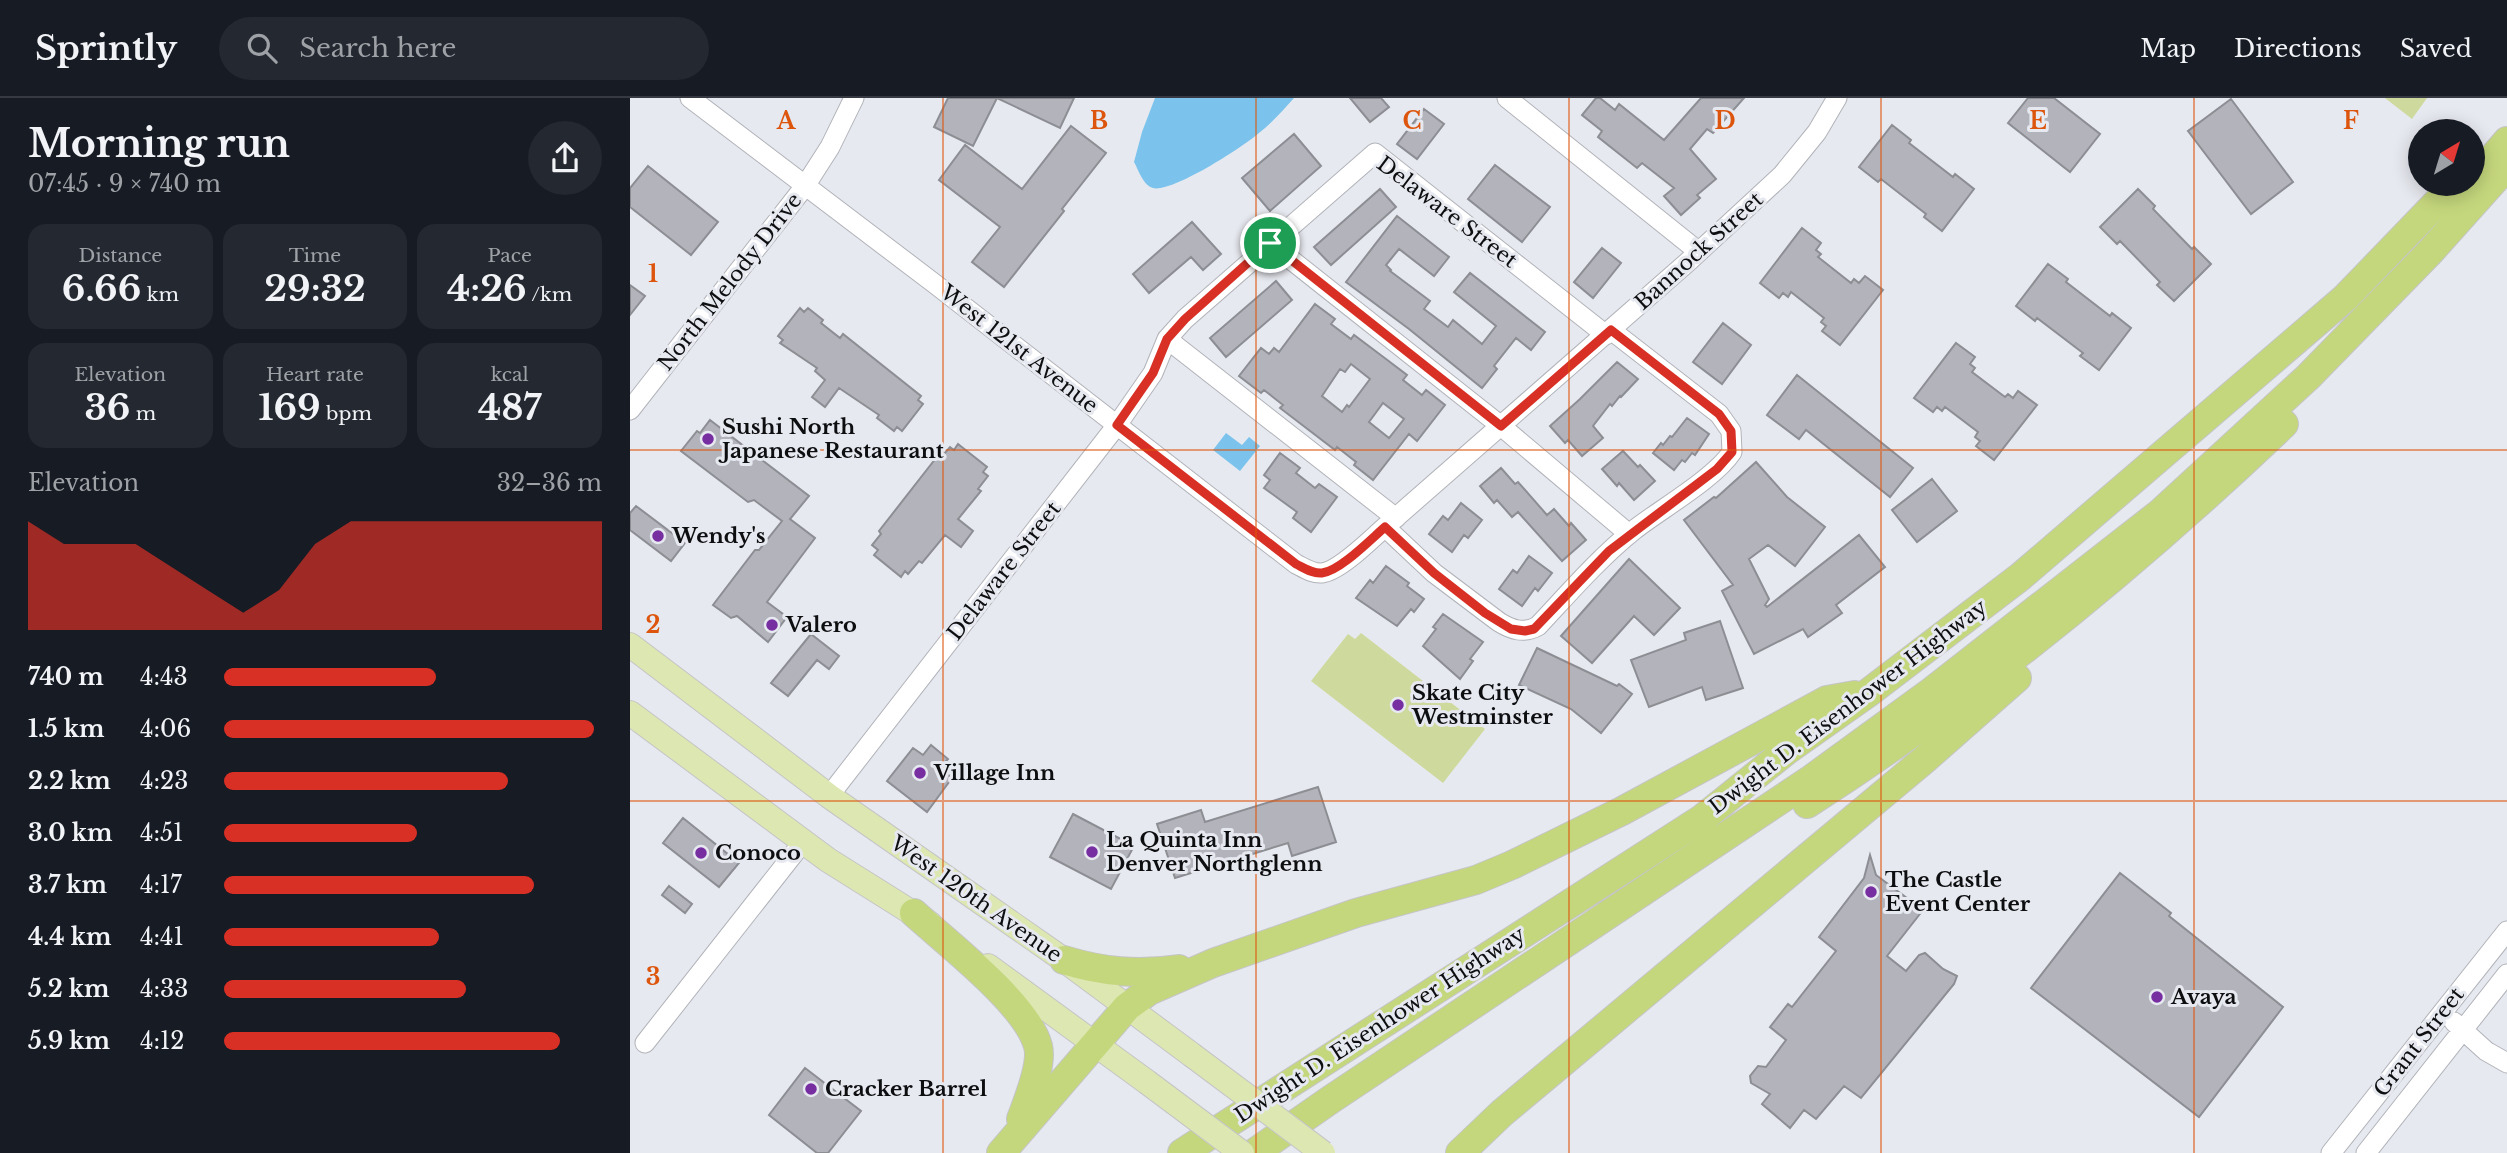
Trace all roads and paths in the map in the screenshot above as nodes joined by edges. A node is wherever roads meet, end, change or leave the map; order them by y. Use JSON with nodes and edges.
{"nodes":[{"id":1,"x":690,"y":98,"type":"edge"},
{"id":2,"x":854,"y":98,"type":"edge"},
{"id":3,"x":1507,"y":98,"type":"edge"},
{"id":4,"x":1837,"y":98,"type":"edge"},
{"id":5,"x":2507,"y":124,"type":"edge"},
{"id":6,"x":2507,"y":141,"type":"edge"},
{"id":7,"x":2485,"y":149,"type":"edge"},
{"id":8,"x":2485,"y":166,"type":"edge"},
{"id":9,"x":2507,"y":166,"type":"edge"},
{"id":10,"x":805,"y":186,"type":"junction"},
{"id":11,"x":2507,"y":187,"type":"edge"},
{"id":12,"x":2443,"y":196,"type":"edge"},
{"id":13,"x":2458,"y":196,"type":"edge"},
{"id":14,"x":1270,"y":243,"type":"junction"},
{"id":15,"x":1699,"y":252,"type":"junction"},
{"id":16,"x":1609,"y":332,"type":"junction"},
{"id":17,"x":1167,"y":339,"type":"junction"},
{"id":18,"x":630,"y":411,"type":"edge"},
{"id":19,"x":1117,"y":425,"type":"junction"},
{"id":20,"x":1501,"y":426,"type":"junction"},
{"id":21,"x":1390,"y":522,"type":"junction"},
{"id":22,"x":1629,"y":534,"type":"junction"},
{"id":23,"x":2046,"y":633,"type":"junction"},
{"id":24,"x":630,"y":645,"type":"edge"},
{"id":25,"x":1868,"y":693,"type":"junction"},
{"id":26,"x":630,"y":713,"type":"edge"},
{"id":27,"x":829,"y":796,"type":"junction"},
{"id":28,"x":803,"y":842,"type":"junction"},
{"id":29,"x":914,"y":913,"type":"junction"},
{"id":30,"x":2507,"y":931,"type":"edge"},
{"id":31,"x":1064,"y":960,"type":"junction"},
{"id":32,"x":1213,"y":963,"type":"junction"},
{"id":33,"x":2507,"y":974,"type":"edge"},
{"id":34,"x":1127,"y":1007,"type":"junction"},
{"id":35,"x":2443,"y":1012,"type":"junction"},
{"id":36,"x":2463,"y":1030,"type":"junction"},
{"id":37,"x":645,"y":1044,"type":"dead end"},
{"id":38,"x":1096,"y":1044,"type":"junction"},
{"id":39,"x":2507,"y":1063,"type":"edge"},
{"id":40,"x":1467,"y":1149,"type":"edge"},
{"id":41,"x":1001,"y":1153,"type":"edge"},
{"id":42,"x":1182,"y":1153,"type":"edge"},
{"id":43,"x":1205,"y":1153,"type":"edge"},
{"id":44,"x":1242,"y":1153,"type":"edge"},
{"id":45,"x":1254,"y":1153,"type":"edge"},
{"id":46,"x":1271,"y":1153,"type":"edge"},
{"id":47,"x":1323,"y":1153,"type":"edge"},
{"id":48,"x":2331,"y":1153,"type":"edge"},
{"id":49,"x":2366,"y":1153,"type":"edge"}],
"edges":[{"from":1,"to":10,"type":"street","name":"West 121st Avenue"},
{"from":2,"to":10,"type":"street","name":"North Melody Drive"},
{"from":3,"to":15,"type":"street"},
{"from":4,"to":15,"type":"street","name":"Bannock Street"},
{"from":5,"to":7,"type":"highway"},
{"from":6,"to":8,"type":"highway"},
{"from":9,"to":45,"type":"highway"},
{"from":10,"to":18,"type":"street","name":"North Melody Drive"},
{"from":10,"to":19,"type":"street","name":"West 121st Avenue"},
{"from":11,"to":23,"type":"highway"},
{"from":12,"to":25,"type":"highway","name":"Dwight D. Eisenhower Highway"},
{"from":13,"to":43,"type":"highway"},
{"from":14,"to":16,"type":"street","name":"Delaware Street"},
{"from":14,"to":17,"type":"street","name":"Delaware Street"},
{"from":14,"to":20,"type":"street"},
{"from":15,"to":16,"type":"street","name":"Bannock Street"},
{"from":16,"to":20,"type":"street","name":"Bannock Street"},
{"from":16,"to":22,"type":"street"},
{"from":17,"to":19,"type":"street","name":"Delaware Street"},
{"from":17,"to":21,"type":"street"},
{"from":19,"to":21,"type":"street","name":"West 121st Avenue"},
{"from":19,"to":27,"type":"street","name":"Delaware Street"},
{"from":20,"to":21,"type":"street","name":"Bannock Street"},
{"from":20,"to":22,"type":"street"},
{"from":21,"to":22,"type":"street"},
{"from":23,"to":40,"type":"highway"},
{"from":23,"to":46,"type":"highway"},
{"from":24,"to":27,"type":"main road","name":"West 120th Avenue"},
{"from":25,"to":32,"type":"highway"},
{"from":25,"to":42,"type":"highway","name":"Dwight D. Eisenhower Highway"},
{"from":26,"to":28,"type":"main road"},
{"from":27,"to":31,"type":"main road","name":"West 120th Avenue"},
{"from":28,"to":29,"type":"main road"},
{"from":28,"to":37,"type":"street"},
{"from":29,"to":38,"type":"main road"},
{"from":29,"to":41,"type":"highway"},
{"from":30,"to":35,"type":"street","name":"Grant Street"},
{"from":31,"to":32,"type":"highway"},
{"from":31,"to":34,"type":"main road","name":"West 120th Avenue"},
{"from":32,"to":34,"type":"highway"},
{"from":33,"to":36,"type":"street","name":"Grant Street"},
{"from":34,"to":38,"type":"highway"},
{"from":34,"to":47,"type":"main road","name":"West 120th Avenue","bridge":true},
{"from":35,"to":36,"type":"street"},
{"from":35,"to":48,"type":"street","name":"Grant Street"},
{"from":36,"to":39,"type":"street"},
{"from":36,"to":49,"type":"street","name":"Grant Street"},
{"from":38,"to":41,"type":"highway"},
{"from":38,"to":44,"type":"main road","bridge":true}]}
